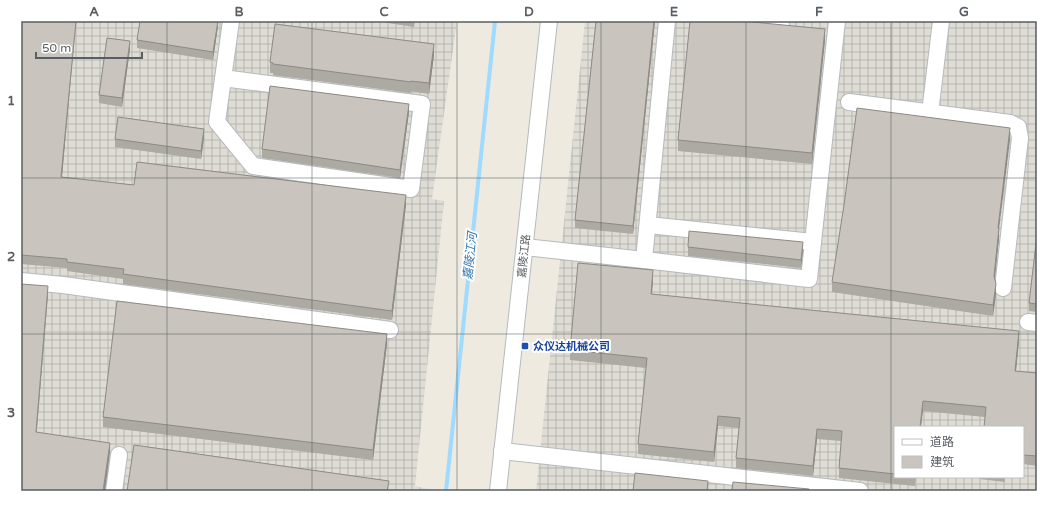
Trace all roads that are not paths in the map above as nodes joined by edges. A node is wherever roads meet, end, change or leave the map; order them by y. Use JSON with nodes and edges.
{"nodes":[{"id":1,"x":231,"y":21,"type":"edge"},
{"id":2,"x":549,"y":21,"type":"edge"},
{"id":3,"x":667,"y":21,"type":"edge"},
{"id":4,"x":743,"y":21,"type":"edge"},
{"id":5,"x":941,"y":21,"type":"edge"},
{"id":6,"x":798,"y":27,"type":"edge"},
{"id":7,"x":832,"y":27,"type":"edge"},
{"id":8,"x":223,"y":78,"type":"junction"},
{"id":9,"x":849,"y":102,"type":"dead end"},
{"id":10,"x":930,"y":113,"type":"junction"},
{"id":11,"x":648,"y":225,"type":"junction"},
{"id":12,"x":813,"y":242,"type":"junction"},
{"id":13,"x":524,"y":247,"type":"junction"},
{"id":14,"x":644,"y":260,"type":"junction"},
{"id":15,"x":21,"y":281,"type":"edge"},
{"id":16,"x":1003,"y":288,"type":"dead end"},
{"id":17,"x":390,"y":330,"type":"dead end"},
{"id":18,"x":502,"y":451,"type":"junction"},
{"id":19,"x":118,"y":455,"type":"dead end"},
{"id":20,"x":114,"y":491,"type":"edge"},
{"id":21,"x":498,"y":491,"type":"edge"},
{"id":22,"x":860,"y":491,"type":"edge"}],
"edges":[{"from":1,"to":8,"type":"street"},
{"from":2,"to":13,"type":"street","name":"嘉陵江路"},
{"from":3,"to":11,"type":"street"},
{"from":4,"to":6,"type":"street"},
{"from":5,"to":10,"type":"street"},
{"from":7,"to":12,"type":"street"},
{"from":8,"to":8,"type":"street"},
{"from":9,"to":10,"type":"street"},
{"from":10,"to":16,"type":"street"},
{"from":11,"to":12,"type":"street"},
{"from":11,"to":14,"type":"street"},
{"from":12,"to":14,"type":"street"},
{"from":13,"to":14,"type":"street"},
{"from":13,"to":18,"type":"street","name":"嘉陵江路"},
{"from":15,"to":17,"type":"street"},
{"from":18,"to":21,"type":"street","name":"嘉陵江路"},
{"from":18,"to":22,"type":"street"},
{"from":19,"to":20,"type":"street"}]}
